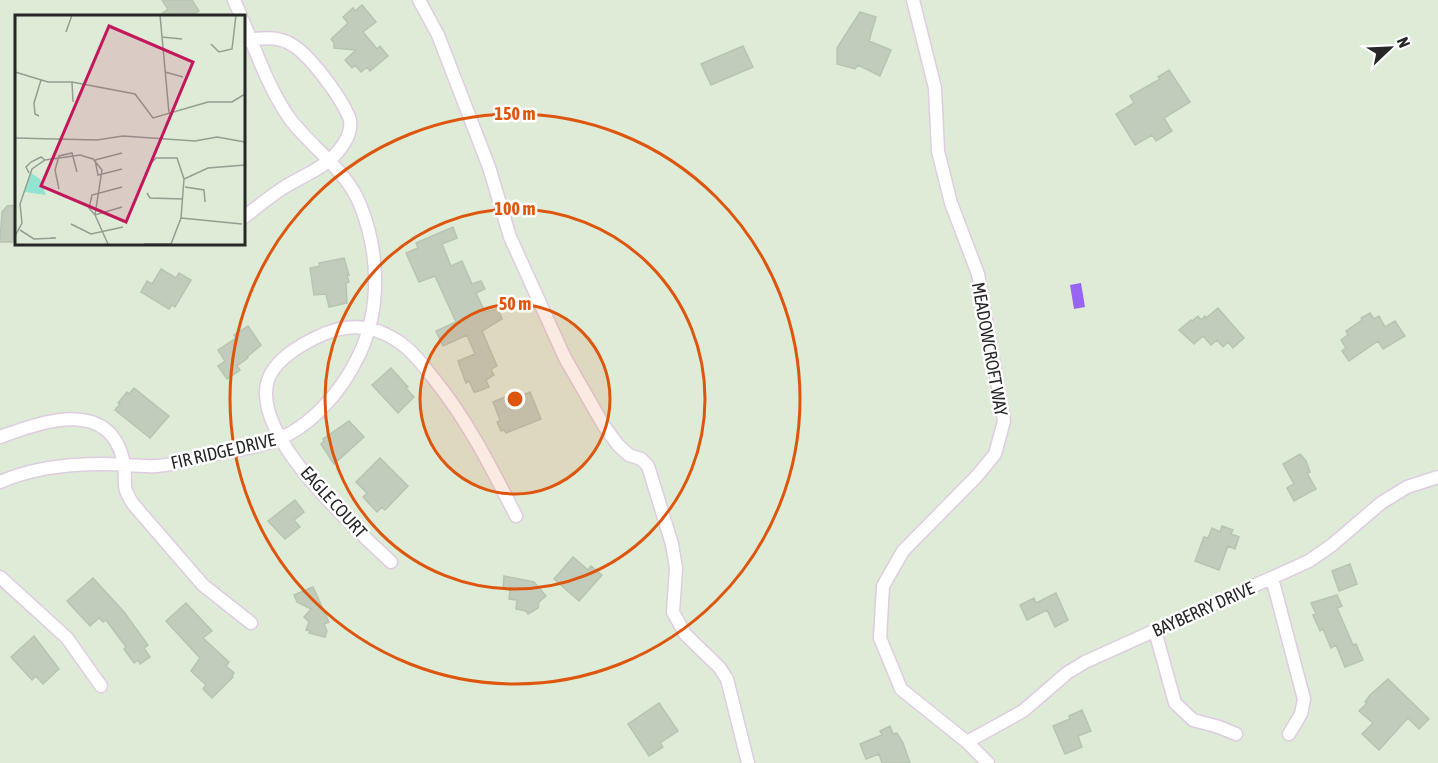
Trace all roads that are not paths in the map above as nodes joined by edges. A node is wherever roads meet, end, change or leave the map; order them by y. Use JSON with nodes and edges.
{"nodes":[{"id":1,"x":234,"y":0,"type":"edge"},
{"id":2,"x":419,"y":0,"type":"edge"},
{"id":3,"x":914,"y":0,"type":"edge"},
{"id":4,"x":240,"y":15,"type":"edge"},
{"id":5,"x":247,"y":40,"type":"edge"},
{"id":6,"x":329,"y":162,"type":"junction"},
{"id":7,"x":244,"y":217,"type":"edge"},
{"id":8,"x":369,"y":327,"type":"junction"},
{"id":9,"x":0,"y":436,"type":"edge"},
{"id":10,"x":282,"y":437,"type":"junction"},
{"id":11,"x":124,"y":464,"type":"junction"},
{"id":12,"x":1438,"y":477,"type":"edge"},
{"id":13,"x":0,"y":482,"type":"edge"},
{"id":14,"x":516,"y":516,"type":"dead end"},
{"id":15,"x":391,"y":562,"type":"dead end"},
{"id":16,"x":0,"y":578,"type":"edge"},
{"id":17,"x":1272,"y":578,"type":"junction"},
{"id":18,"x":252,"y":623,"type":"dead end"},
{"id":19,"x":1155,"y":631,"type":"junction"},
{"id":20,"x":101,"y":686,"type":"dead end"},
{"id":21,"x":1236,"y":734,"type":"dead end"},
{"id":22,"x":1288,"y":734,"type":"dead end"},
{"id":23,"x":967,"y":741,"type":"junction"},
{"id":24,"x":748,"y":763,"type":"edge"},
{"id":25,"x":988,"y":763,"type":"edge"}],
"edges":[{"from":1,"to":4,"type":"street","name":"FIR RIDGE DRIVE"},
{"from":2,"to":24,"type":"street"},
{"from":3,"to":23,"type":"street","name":"MEADOWCROFT WAY"},
{"from":5,"to":6,"type":"street","name":"FIR RIDGE DRIVE"},
{"from":5,"to":6,"type":"street"},
{"from":6,"to":7,"type":"street"},
{"from":6,"to":8,"type":"street","name":"FIR RIDGE DRIVE"},
{"from":8,"to":10,"type":"street","name":"FIR RIDGE DRIVE"},
{"from":8,"to":10,"type":"street","name":"EAGLE COURT"},
{"from":8,"to":14,"type":"street"},
{"from":9,"to":11,"type":"street"},
{"from":10,"to":11,"type":"street","name":"FIR RIDGE DRIVE"},
{"from":10,"to":15,"type":"street","name":"EAGLE COURT"},
{"from":11,"to":13,"type":"street","name":"FIR RIDGE DRIVE"},
{"from":11,"to":18,"type":"street"},
{"from":12,"to":17,"type":"street","name":"BAYBERRY DRIVE"},
{"from":16,"to":20,"type":"street"},
{"from":17,"to":19,"type":"street","name":"BAYBERRY DRIVE"},
{"from":17,"to":22,"type":"street"},
{"from":19,"to":21,"type":"street"},
{"from":19,"to":23,"type":"street","name":"BAYBERRY DRIVE"},
{"from":23,"to":25,"type":"street","name":"MEADOWCROFT WAY"}]}
